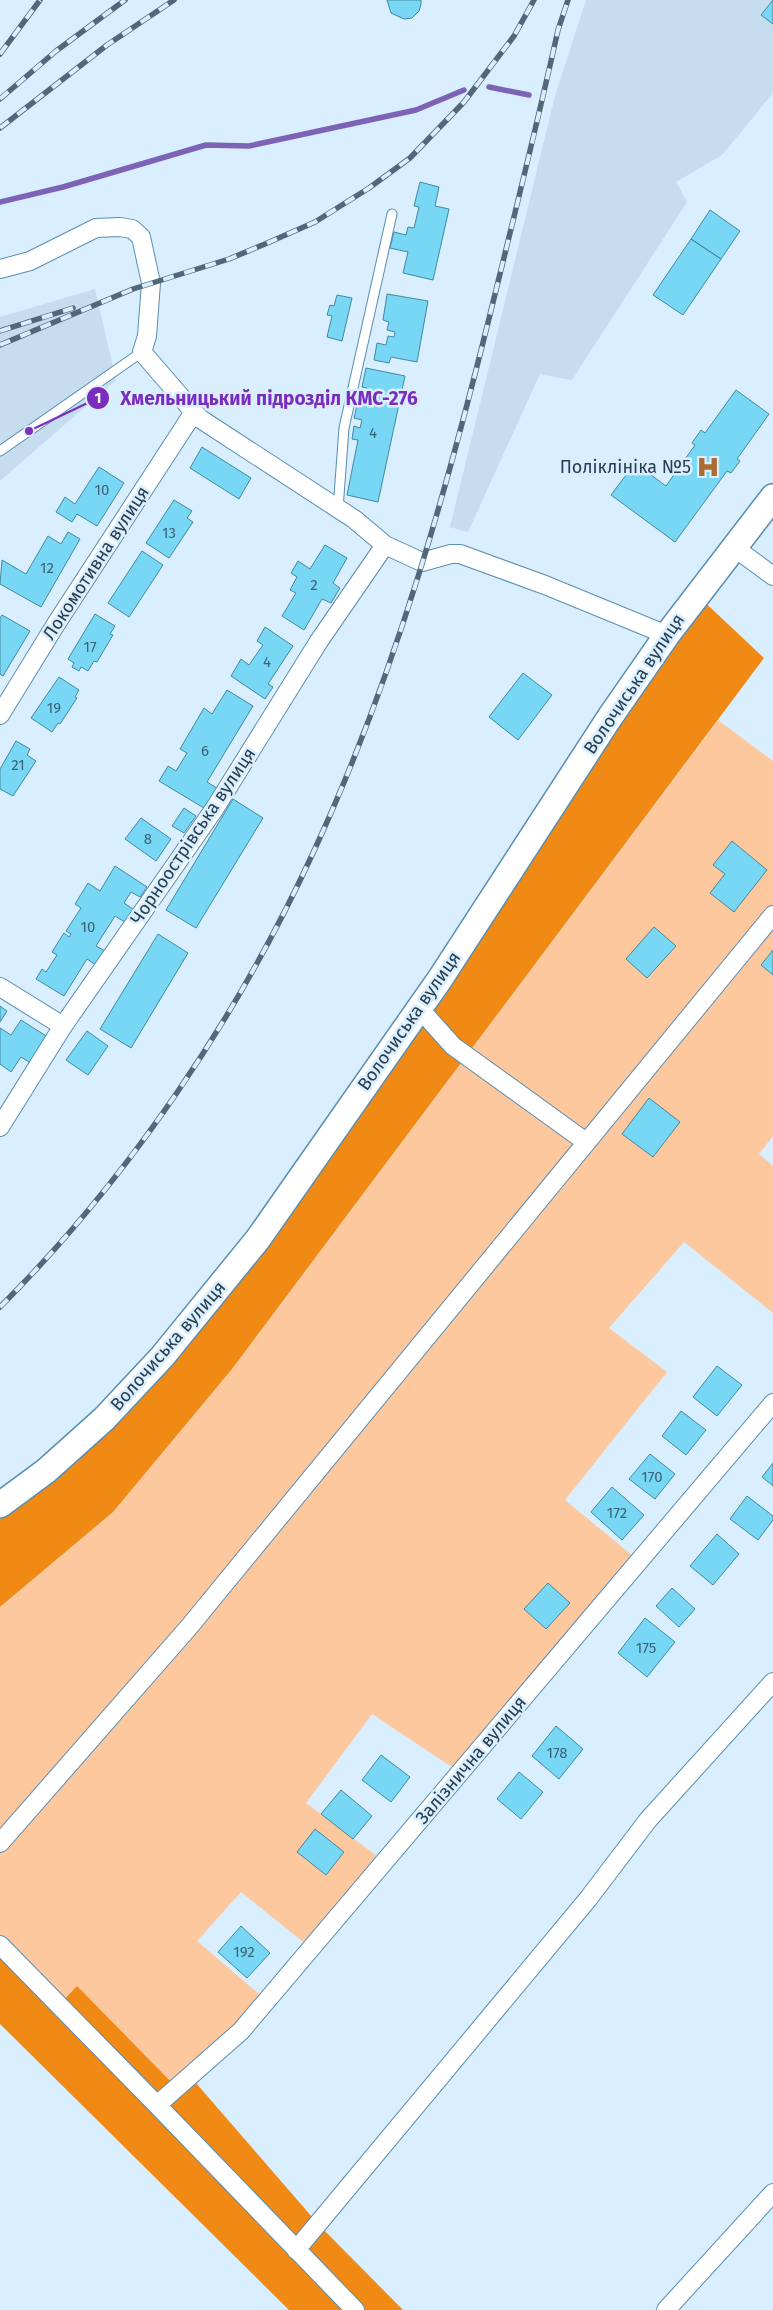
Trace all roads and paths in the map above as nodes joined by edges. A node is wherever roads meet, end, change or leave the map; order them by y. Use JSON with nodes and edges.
{"nodes":[{"id":1,"x":392,"y":214,"type":"dead end"},
{"id":2,"x":0,"y":269,"type":"edge"},
{"id":3,"x":142,"y":352,"type":"junction"},
{"id":4,"x":194,"y":412,"type":"junction"},
{"id":5,"x":0,"y":451,"type":"edge"},
{"id":6,"x":773,"y":498,"type":"edge"},
{"id":7,"x":338,"y":509,"type":"junction"},
{"id":8,"x":386,"y":544,"type":"junction"},
{"id":9,"x":734,"y":548,"type":"junction"},
{"id":10,"x":773,"y":576,"type":"edge"},
{"id":11,"x":667,"y":635,"type":"junction"},
{"id":12,"x":0,"y":715,"type":"edge"},
{"id":13,"x":773,"y":915,"type":"edge"},
{"id":14,"x":0,"y":987,"type":"edge"},
{"id":15,"x":420,"y":1008,"type":"junction"},
{"id":16,"x":63,"y":1026,"type":"junction"},
{"id":17,"x":0,"y":1127,"type":"edge"},
{"id":18,"x":586,"y":1142,"type":"junction"},
{"id":19,"x":773,"y":1403,"type":"edge"},
{"id":20,"x":0,"y":1505,"type":"edge"},
{"id":21,"x":773,"y":1682,"type":"edge"},
{"id":22,"x":0,"y":1843,"type":"edge"},
{"id":23,"x":0,"y":1946,"type":"edge"},
{"id":24,"x":157,"y":2105,"type":"junction"},
{"id":25,"x":773,"y":2193,"type":"edge"},
{"id":26,"x":296,"y":2250,"type":"junction"},
{"id":27,"x":355,"y":2310,"type":"edge"},
{"id":28,"x":666,"y":2310,"type":"edge"}],
"edges":[{"from":1,"to":7,"type":"lane"},
{"from":2,"to":3,"type":"street"},
{"from":3,"to":4,"type":"street"},
{"from":3,"to":5,"type":"lane"},
{"from":4,"to":7,"type":"street"},
{"from":4,"to":12,"type":"street","name":"Локомотивна вулиця"},
{"from":6,"to":9,"type":"main road","name":"Волочиська вулиця"},
{"from":7,"to":8,"type":"street"},
{"from":8,"to":11,"type":"street"},
{"from":8,"to":16,"type":"street","name":"Чорноострівська вулиця"},
{"from":9,"to":10,"type":"street"},
{"from":9,"to":11,"type":"main road","name":"Волочиська вулиця"},
{"from":11,"to":15,"type":"main road","name":"Волочиська вулиця"},
{"from":13,"to":18,"type":"street"},
{"from":14,"to":16,"type":"street"},
{"from":15,"to":18,"type":"street"},
{"from":15,"to":20,"type":"main road","name":"Волочиська вулиця"},
{"from":16,"to":17,"type":"street","name":"Чорноострівська вулиця"},
{"from":18,"to":22,"type":"street"},
{"from":19,"to":24,"type":"street","name":"Залізнична вулиця"},
{"from":21,"to":26,"type":"street"},
{"from":23,"to":24,"type":"street"},
{"from":24,"to":26,"type":"street"},
{"from":25,"to":28,"type":"street"},
{"from":26,"to":27,"type":"street"}]}
